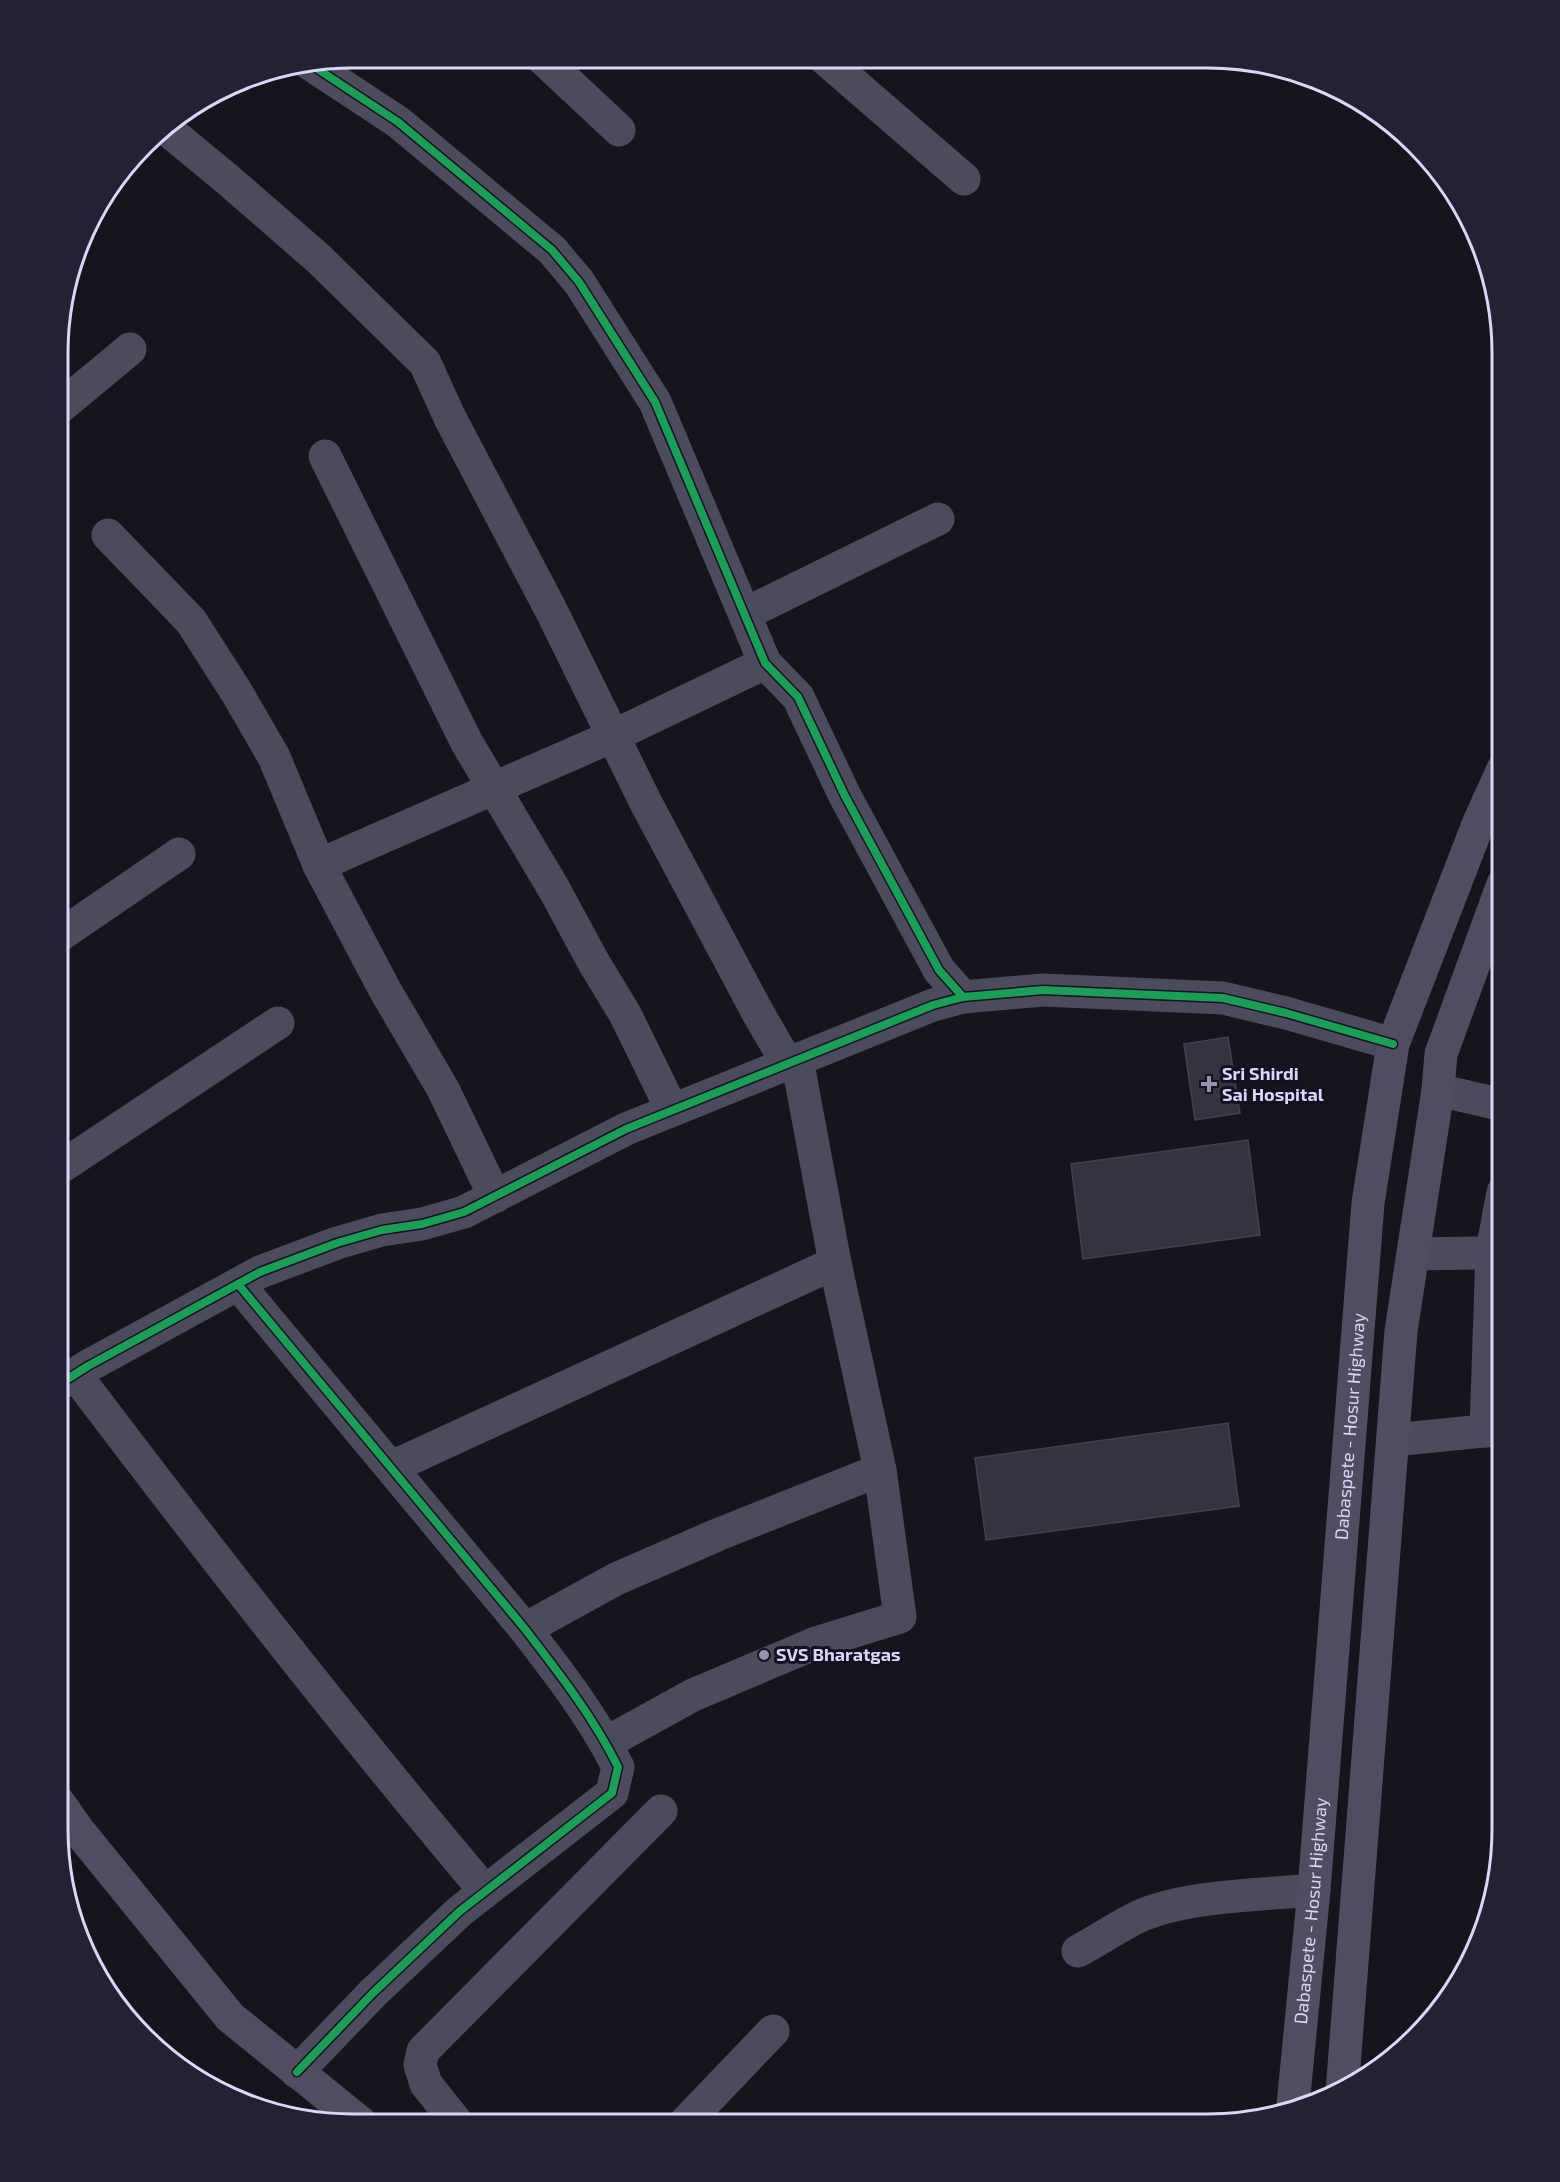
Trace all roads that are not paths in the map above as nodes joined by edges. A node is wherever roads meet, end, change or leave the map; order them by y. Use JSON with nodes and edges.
{"nodes":[{"id":1,"x":553,"y":68,"type":"edge"},
{"id":2,"x":835,"y":68,"type":"edge"},
{"id":3,"x":319,"y":70,"type":"edge"},
{"id":4,"x":619,"y":130,"type":"dead end"},
{"id":5,"x":171,"y":133,"type":"edge"},
{"id":6,"x":964,"y":180,"type":"dead end"},
{"id":7,"x":130,"y":349,"type":"dead end"},
{"id":8,"x":68,"y":401,"type":"edge"},
{"id":9,"x":325,"y":456,"type":"dead end"},
{"id":10,"x":938,"y":519,"type":"dead end"},
{"id":11,"x":108,"y":535,"type":"dead end"},
{"id":12,"x":745,"y":614,"type":"junction"},
{"id":13,"x":765,"y":663,"type":"junction"},
{"id":14,"x":613,"y":736,"type":"junction"},
{"id":15,"x":495,"y":788,"type":"junction"},
{"id":16,"x":1492,"y":793,"type":"edge"},
{"id":17,"x":179,"y":854,"type":"dead end"},
{"id":18,"x":319,"y":865,"type":"junction"},
{"id":19,"x":1492,"y":914,"type":"edge"},
{"id":20,"x":68,"y":929,"type":"edge"},
{"id":21,"x":963,"y":997,"type":"junction"},
{"id":22,"x":278,"y":1023,"type":"dead end"},
{"id":23,"x":1393,"y":1044,"type":"junction"},
{"id":24,"x":1441,"y":1054,"type":"junction"},
{"id":25,"x":792,"y":1061,"type":"junction"},
{"id":26,"x":1438,"y":1090,"type":"junction"},
{"id":27,"x":1492,"y":1102,"type":"edge"},
{"id":28,"x":672,"y":1110,"type":"junction"},
{"id":29,"x":68,"y":1162,"type":"edge"},
{"id":30,"x":495,"y":1197,"type":"junction"},
{"id":31,"x":1492,"y":1251,"type":"edge"},
{"id":32,"x":1413,"y":1254,"type":"junction"},
{"id":33,"x":835,"y":1263,"type":"junction"},
{"id":34,"x":238,"y":1284,"type":"junction"},
{"id":35,"x":68,"y":1379,"type":"edge"},
{"id":36,"x":68,"y":1382,"type":"edge"},
{"id":37,"x":1492,"y":1430,"type":"edge"},
{"id":38,"x":1393,"y":1440,"type":"junction"},
{"id":39,"x":392,"y":1467,"type":"junction"},
{"id":40,"x":880,"y":1470,"type":"junction"},
{"id":41,"x":525,"y":1629,"type":"junction"},
{"id":42,"x":606,"y":1743,"type":"junction"},
{"id":43,"x":661,"y":1811,"type":"dead end"},
{"id":44,"x":68,"y":1816,"type":"edge"},
{"id":45,"x":1314,"y":1890,"type":"junction"},
{"id":46,"x":485,"y":1891,"type":"junction"},
{"id":47,"x":1078,"y":1951,"type":"dead end"},
{"id":48,"x":773,"y":2031,"type":"dead end"},
{"id":49,"x":297,"y":2072,"type":"junction"},
{"id":50,"x":1343,"y":2080,"type":"edge"},
{"id":51,"x":1293,"y":2101,"type":"edge"},
{"id":52,"x":350,"y":2114,"type":"edge"},
{"id":53,"x":450,"y":2114,"type":"edge"},
{"id":54,"x":694,"y":2114,"type":"edge"}],
"edges":[{"from":1,"to":4,"type":"street"},
{"from":2,"to":6,"type":"street"},
{"from":3,"to":12,"type":"street"},
{"from":5,"to":14,"type":"street"},
{"from":7,"to":8,"type":"street"},
{"from":9,"to":15,"type":"street"},
{"from":10,"to":12,"type":"street"},
{"from":11,"to":18,"type":"street"},
{"from":12,"to":13,"type":"street"},
{"from":13,"to":14,"type":"street"},
{"from":13,"to":21,"type":"street"},
{"from":14,"to":15,"type":"street"},
{"from":14,"to":25,"type":"street"},
{"from":15,"to":18,"type":"street"},
{"from":15,"to":28,"type":"street"},
{"from":16,"to":23,"type":"main road","name":"Dabaspete - Hosur Highway"},
{"from":17,"to":20,"type":"street"},
{"from":18,"to":30,"type":"street"},
{"from":19,"to":24,"type":"main road"},
{"from":21,"to":23,"type":"street"},
{"from":21,"to":25,"type":"street"},
{"from":22,"to":29,"type":"street"},
{"from":23,"to":24,"type":"main road"},
{"from":23,"to":45,"type":"main road","name":"Dabaspete - Hosur Highway"},
{"from":24,"to":26,"type":"main road"},
{"from":25,"to":28,"type":"street"},
{"from":25,"to":33,"type":"street"},
{"from":26,"to":27,"type":"street"},
{"from":26,"to":32,"type":"main road"},
{"from":28,"to":30,"type":"street"},
{"from":30,"to":34,"type":"street"},
{"from":31,"to":32,"type":"street"},
{"from":32,"to":38,"type":"main road"},
{"from":33,"to":39,"type":"street"},
{"from":33,"to":40,"type":"street"},
{"from":34,"to":35,"type":"street"},
{"from":34,"to":39,"type":"street"},
{"from":36,"to":46,"type":"street"},
{"from":37,"to":38,"type":"street"},
{"from":38,"to":50,"type":"main road"},
{"from":39,"to":41,"type":"street"},
{"from":40,"to":41,"type":"street"},
{"from":40,"to":42,"type":"street"},
{"from":41,"to":42,"type":"street"},
{"from":42,"to":46,"type":"street"},
{"from":43,"to":53,"type":"street"},
{"from":44,"to":49,"type":"main road"},
{"from":45,"to":47,"type":"street"},
{"from":45,"to":51,"type":"main road","name":"Dabaspete - Hosur Highway"},
{"from":46,"to":49,"type":"street"},
{"from":48,"to":54,"type":"street"},
{"from":49,"to":52,"type":"main road"}]}
